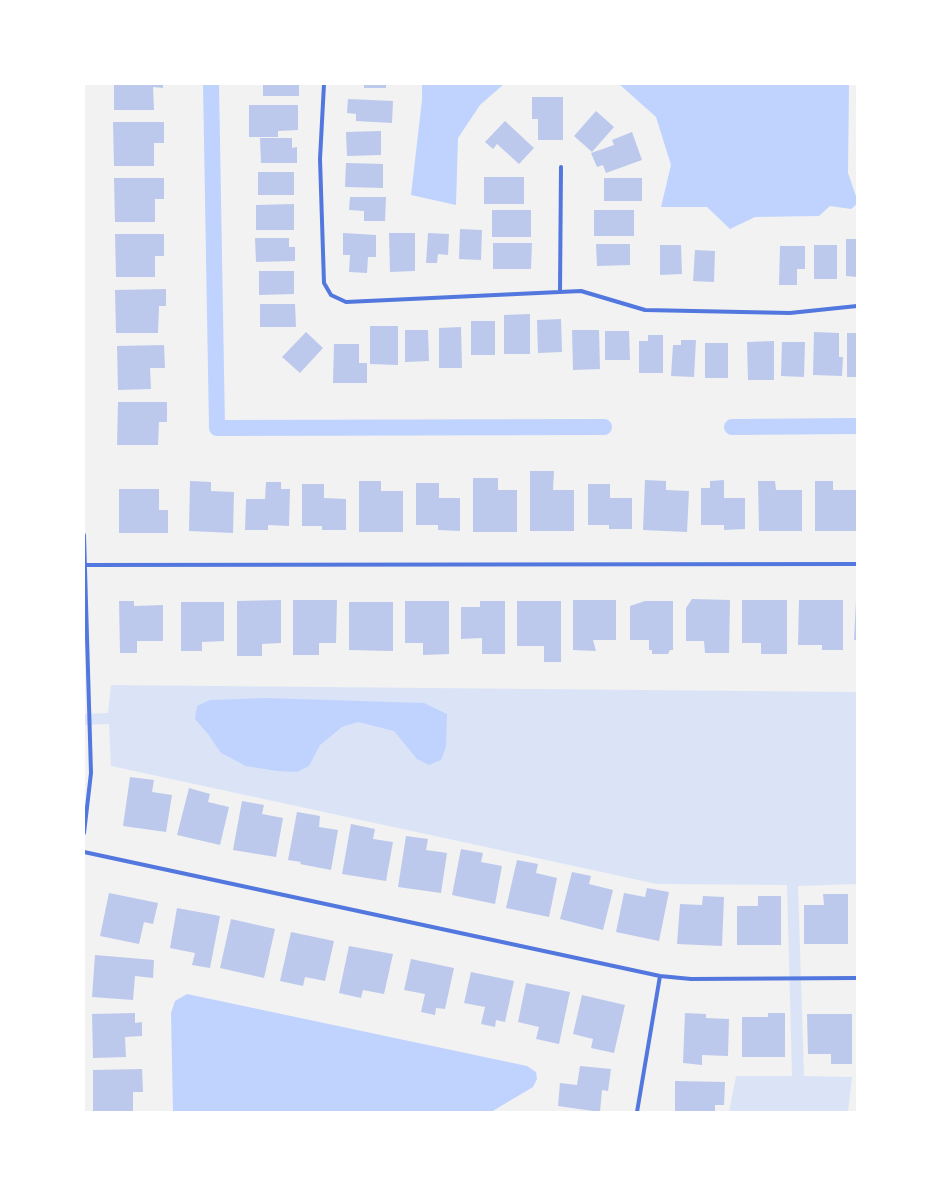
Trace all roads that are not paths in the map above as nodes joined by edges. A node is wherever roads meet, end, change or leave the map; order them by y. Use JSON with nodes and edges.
{"nodes":[{"id":1,"x":324,"y":84,"type":"edge"},
{"id":2,"x":561,"y":167,"type":"dead end"},
{"id":3,"x":560,"y":291,"type":"junction"},
{"id":4,"x":857,"y":306,"type":"edge"},
{"id":5,"x":84,"y":535,"type":"edge"},
{"id":6,"x":857,"y":564,"type":"edge"},
{"id":7,"x":84,"y":565,"type":"edge"},
{"id":8,"x":84,"y":833,"type":"edge"},
{"id":9,"x":84,"y":852,"type":"edge"},
{"id":10,"x":660,"y":976,"type":"junction"},
{"id":11,"x":857,"y":978,"type":"edge"},
{"id":12,"x":637,"y":1112,"type":"edge"}],
"edges":[{"from":1,"to":3,"type":"street"},
{"from":2,"to":3,"type":"street"},
{"from":3,"to":4,"type":"street"},
{"from":5,"to":7,"type":"street"},
{"from":6,"to":7,"type":"street"},
{"from":7,"to":8,"type":"street"},
{"from":9,"to":10,"type":"street"},
{"from":10,"to":11,"type":"street"},
{"from":10,"to":12,"type":"street"}]}
